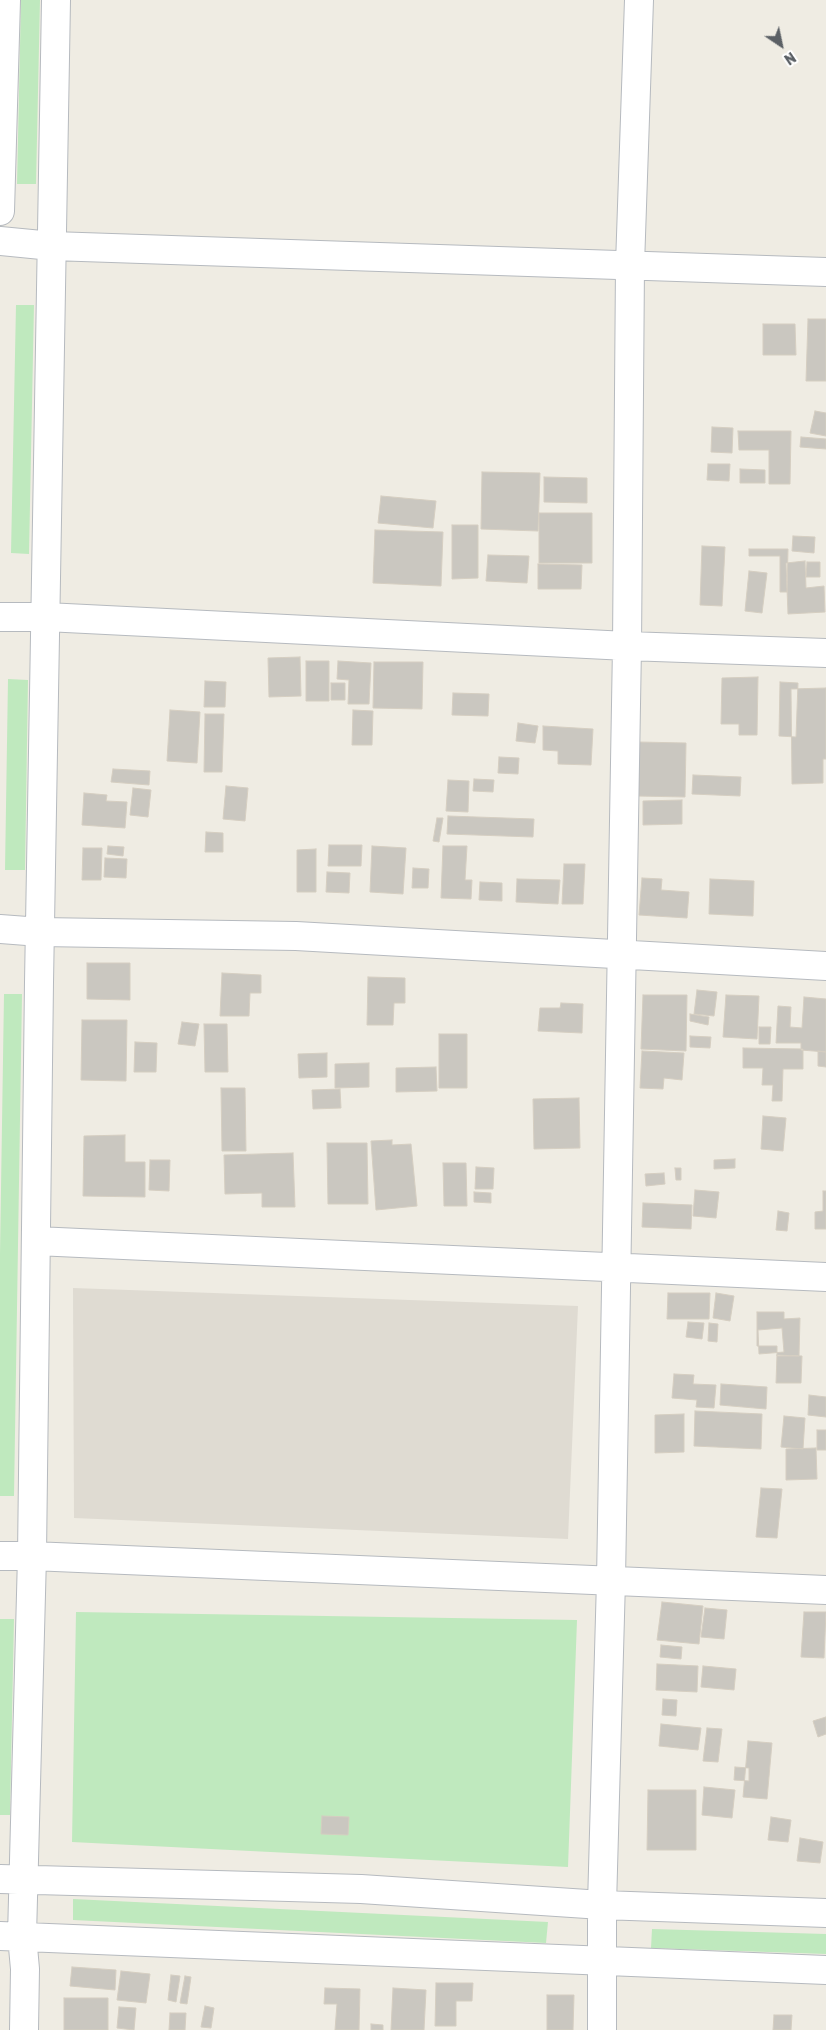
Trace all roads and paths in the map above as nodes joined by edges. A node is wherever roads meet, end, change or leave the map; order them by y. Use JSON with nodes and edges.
{"nodes":[{"id":1,"x":6,"y":0,"type":"edge"},
{"id":2,"x":56,"y":0,"type":"edge"},
{"id":3,"x":638,"y":0,"type":"edge"},
{"id":4,"x":0,"y":211,"type":"edge"},
{"id":5,"x":0,"y":241,"type":"edge"},
{"id":6,"x":52,"y":246,"type":"junction"},
{"id":7,"x":630,"y":265,"type":"junction"},
{"id":8,"x":826,"y":272,"type":"edge"},
{"id":9,"x":46,"y":616,"type":"junction"},
{"id":10,"x":0,"y":617,"type":"edge"},
{"id":11,"x":627,"y":646,"type":"junction"},
{"id":12,"x":826,"y":653,"type":"edge"},
{"id":13,"x":0,"y":929,"type":"edge"},
{"id":14,"x":40,"y":932,"type":"junction"},
{"id":15,"x":622,"y":956,"type":"junction"},
{"id":16,"x":826,"y":966,"type":"edge"},
{"id":17,"x":36,"y":1241,"type":"junction"},
{"id":18,"x":615,"y":1269,"type":"junction"},
{"id":19,"x":826,"y":1277,"type":"edge"},
{"id":20,"x":0,"y":1556,"type":"edge"},
{"id":21,"x":32,"y":1556,"type":"junction"},
{"id":22,"x":611,"y":1580,"type":"junction"},
{"id":23,"x":826,"y":1590,"type":"edge"},
{"id":24,"x":12,"y":1879,"type":"edge"},
{"id":25,"x":602,"y":1905,"type":"junction"},
{"id":26,"x":826,"y":1914,"type":"edge"},
{"id":27,"x":11,"y":1936,"type":"edge"},
{"id":28,"x":602,"y":1961,"type":"junction"},
{"id":29,"x":826,"y":1970,"type":"edge"},
{"id":30,"x":24,"y":2030,"type":"edge"},
{"id":31,"x":602,"y":2030,"type":"edge"}],
"edges":[{"from":1,"to":4,"type":"street"},
{"from":2,"to":6,"type":"street"},
{"from":3,"to":7,"type":"street"},
{"from":5,"to":6,"type":"street"},
{"from":6,"to":7,"type":"street"},
{"from":6,"to":9,"type":"street"},
{"from":7,"to":8,"type":"street"},
{"from":7,"to":11,"type":"street"},
{"from":9,"to":10,"type":"street"},
{"from":9,"to":11,"type":"street"},
{"from":9,"to":14,"type":"street"},
{"from":11,"to":12,"type":"street"},
{"from":11,"to":15,"type":"street"},
{"from":13,"to":14,"type":"street"},
{"from":14,"to":15,"type":"street"},
{"from":14,"to":17,"type":"street"},
{"from":15,"to":16,"type":"street"},
{"from":15,"to":18,"type":"street"},
{"from":17,"to":18,"type":"street"},
{"from":17,"to":21,"type":"street"},
{"from":18,"to":19,"type":"street"},
{"from":18,"to":22,"type":"street"},
{"from":20,"to":21,"type":"street"},
{"from":21,"to":22,"type":"street"},
{"from":21,"to":24,"type":"street"},
{"from":22,"to":23,"type":"street"},
{"from":22,"to":25,"type":"street"},
{"from":24,"to":25,"type":"street"},
{"from":24,"to":27,"type":"street"},
{"from":25,"to":26,"type":"street"},
{"from":25,"to":28,"type":"street"},
{"from":27,"to":28,"type":"street"},
{"from":27,"to":30,"type":"street"},
{"from":28,"to":29,"type":"street"},
{"from":28,"to":31,"type":"street"}]}
